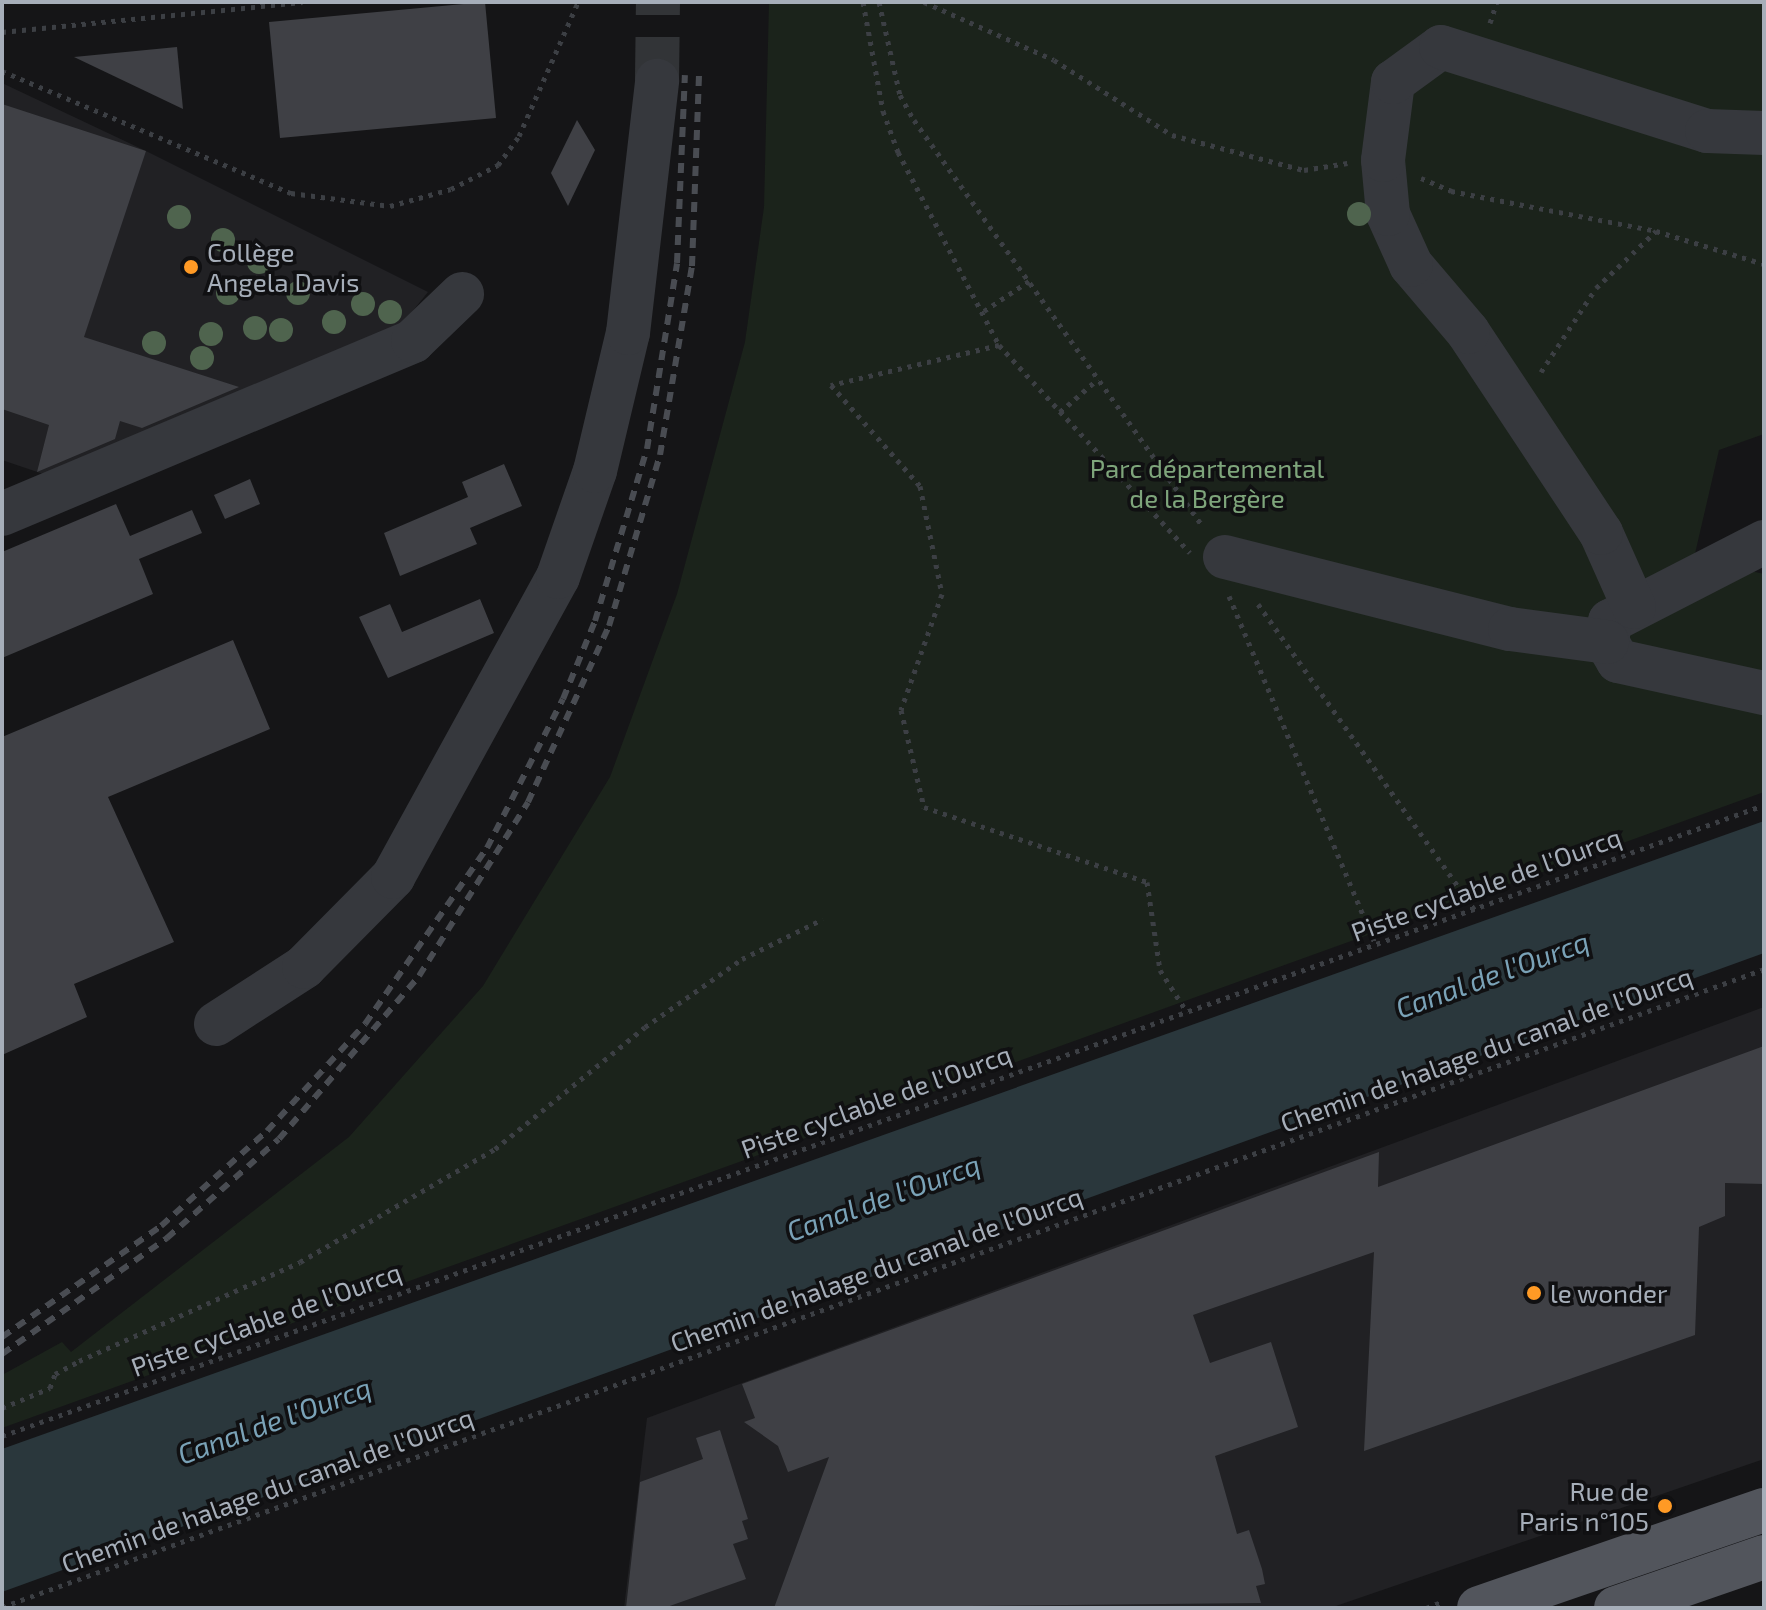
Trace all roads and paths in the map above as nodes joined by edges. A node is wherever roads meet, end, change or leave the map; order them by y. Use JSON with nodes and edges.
{"nodes":[{"id":1,"x":303,"y":2,"type":"edge"},
{"id":2,"x":578,"y":2,"type":"edge"},
{"id":3,"x":863,"y":2,"type":"edge"},
{"id":4,"x":879,"y":2,"type":"edge"},
{"id":5,"x":924,"y":2,"type":"edge"},
{"id":6,"x":950,"y":2,"type":"edge"},
{"id":7,"x":947,"y":9,"type":"junction"},
{"id":8,"x":2,"y":32,"type":"edge"},
{"id":9,"x":2,"y":71,"type":"edge"},
{"id":10,"x":657,"y":81,"type":"tunnel mouth"},
{"id":11,"x":1764,"y":133,"type":"edge"},
{"id":12,"x":1383,"y":160,"type":"junction"},
{"id":13,"x":1656,"y":231,"type":"junction"},
{"id":14,"x":1764,"y":264,"type":"edge"},
{"id":15,"x":462,"y":294,"type":"dead end"},
{"id":16,"x":984,"y":311,"type":"junction"},
{"id":17,"x":999,"y":345,"type":"junction"},
{"id":18,"x":1098,"y":379,"type":"dead end"},
{"id":19,"x":1516,"y":410,"type":"junction"},
{"id":20,"x":1060,"y":412,"type":"junction"},
{"id":21,"x":2,"y":514,"type":"edge"},
{"id":22,"x":1726,"y":562,"type":"edge"},
{"id":23,"x":1214,"y":568,"type":"junction"},
{"id":24,"x":1634,"y":607,"type":"junction"},
{"id":25,"x":1607,"y":642,"type":"junction"},
{"id":26,"x":1764,"y":693,"type":"edge"},
{"id":27,"x":1764,"y":805,"type":"edge"},
{"id":28,"x":823,"y":919,"type":"dead end"},
{"id":29,"x":1376,"y":945,"type":"junction"},
{"id":30,"x":1764,"y":969,"type":"edge"},
{"id":31,"x":1187,"y":1012,"type":"junction"},
{"id":32,"x":216,"y":1024,"type":"dead end"},
{"id":33,"x":2,"y":1408,"type":"edge"},
{"id":34,"x":2,"y":1436,"type":"edge"},
{"id":35,"x":1764,"y":1510,"type":"edge"},
{"id":36,"x":1764,"y":1557,"type":"edge"},
{"id":37,"x":2,"y":1607,"type":"edge"},
{"id":38,"x":1479,"y":1608,"type":"edge"},
{"id":39,"x":1616,"y":1608,"type":"edge"}],
"edges":[{"from":1,"to":8,"type":"path"},
{"from":2,"to":9,"type":"path"},
{"from":3,"to":16,"type":"path"},
{"from":4,"to":16,"type":"path"},
{"from":5,"to":7,"type":"path"},
{"from":6,"to":7,"type":"path"},
{"from":7,"to":12,"type":"path"},
{"from":10,"to":32,"type":"street"},
{"from":11,"to":12,"type":"street"},
{"from":12,"to":13,"type":"path"},
{"from":12,"to":19,"type":"street"},
{"from":13,"to":14,"type":"path"},
{"from":13,"to":19,"type":"path"},
{"from":15,"to":21,"type":"street"},
{"from":16,"to":17,"type":"path"},
{"from":17,"to":20,"type":"path"},
{"from":17,"to":31,"type":"path"},
{"from":18,"to":20,"type":"path"},
{"from":19,"to":24,"type":"street"},
{"from":20,"to":23,"type":"path"},
{"from":22,"to":24,"type":"street"},
{"from":23,"to":25,"type":"street"},
{"from":23,"to":29,"type":"path"},
{"from":24,"to":25,"type":"street"},
{"from":25,"to":26,"type":"street"},
{"from":27,"to":29,"type":"path","name":"Piste cyclable de l'Ourcq"},
{"from":28,"to":33,"type":"path"},
{"from":29,"to":31,"type":"path","name":"Piste cyclable de l'Ourcq"},
{"from":30,"to":37,"type":"path","name":"Chemin de halage du canal de l'Ourcq"},
{"from":31,"to":34,"type":"path","name":"Piste cyclable de l'Ourcq"},
{"from":35,"to":38,"type":"main road"},
{"from":36,"to":39,"type":"main road"}]}
